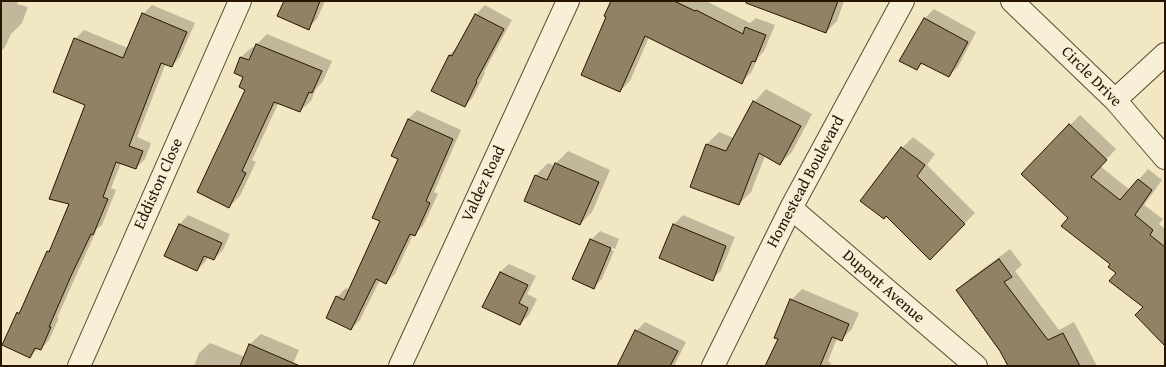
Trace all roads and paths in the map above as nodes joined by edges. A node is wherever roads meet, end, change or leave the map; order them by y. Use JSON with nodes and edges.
{"nodes":[{"id":1,"x":240,"y":1,"type":"edge"},
{"id":2,"x":568,"y":1,"type":"edge"},
{"id":3,"x":903,"y":1,"type":"edge"},
{"id":4,"x":1012,"y":1,"type":"edge"},
{"id":5,"x":1165,"y":54,"type":"edge"},
{"id":6,"x":1115,"y":100,"type":"junction"},
{"id":7,"x":1165,"y":158,"type":"edge"},
{"id":8,"x":791,"y":208,"type":"junction"},
{"id":9,"x":79,"y":366,"type":"edge"},
{"id":10,"x":400,"y":366,"type":"edge"},
{"id":11,"x":713,"y":366,"type":"edge"},
{"id":12,"x":976,"y":366,"type":"edge"}],
"edges":[{"from":1,"to":9,"type":"street","name":"Eddiston Close"},
{"from":2,"to":10,"type":"street","name":"Valdez Road"},
{"from":3,"to":8,"type":"street","name":"Homestead Boulevard"},
{"from":4,"to":6,"type":"street","name":"Circle Drive"},
{"from":5,"to":6,"type":"street"},
{"from":6,"to":7,"type":"street","name":"Circle Drive"},
{"from":8,"to":11,"type":"street","name":"Homestead Boulevard"},
{"from":8,"to":12,"type":"street","name":"Dupont Avenue"}]}
